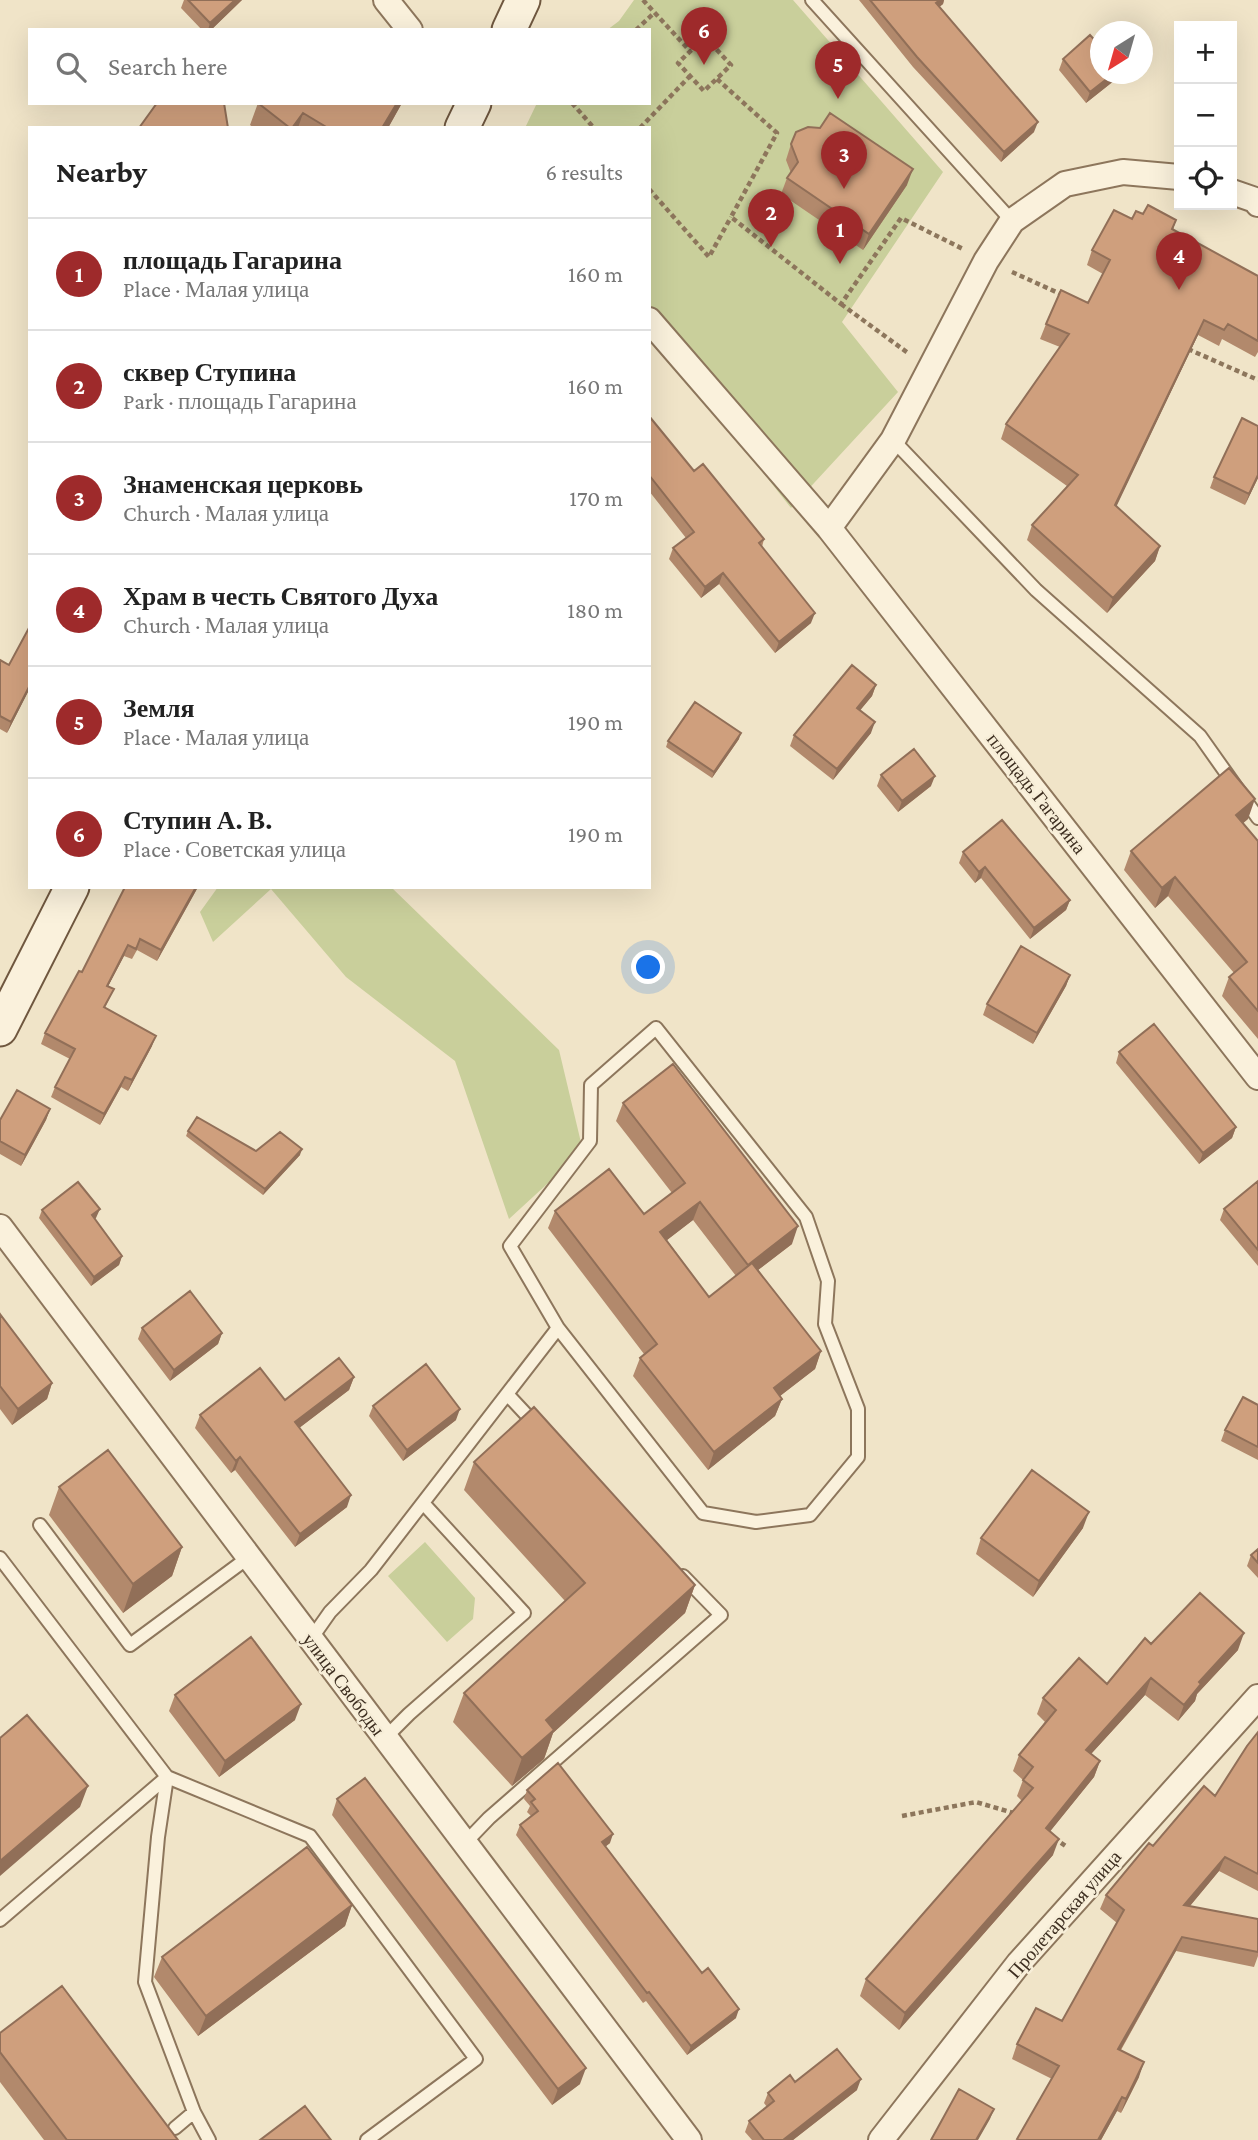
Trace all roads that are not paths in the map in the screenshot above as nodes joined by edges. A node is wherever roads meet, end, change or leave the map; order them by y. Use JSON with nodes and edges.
{"nodes":[{"id":1,"x":386,"y":0,"type":"edge"},
{"id":2,"x":523,"y":0,"type":"edge"},
{"id":3,"x":812,"y":0,"type":"edge"},
{"id":4,"x":408,"y":28,"type":"edge"},
{"id":5,"x":510,"y":28,"type":"edge"},
{"id":6,"x":1174,"y":177,"type":"edge"},
{"id":7,"x":1012,"y":221,"type":"junction"},
{"id":8,"x":651,"y":322,"type":"edge"},
{"id":9,"x":893,"y":440,"type":"junction"},
{"id":10,"x":829,"y":528,"type":"junction"},
{"id":11,"x":1258,"y":818,"type":"edge"},
{"id":12,"x":71,"y":889,"type":"edge"},
{"id":13,"x":0,"y":1029,"type":"edge"},
{"id":14,"x":1258,"y":1077,"type":"edge"},
{"id":15,"x":0,"y":1227,"type":"edge"},
{"id":16,"x":558,"y":1328,"type":"junction"},
{"id":17,"x":508,"y":1395,"type":"junction"},
{"id":18,"x":546,"y":1435,"type":"edge"},
{"id":19,"x":423,"y":1503,"type":"junction"},
{"id":20,"x":40,"y":1525,"type":"dead end"},
{"id":21,"x":0,"y":1558,"type":"edge"},
{"id":22,"x":249,"y":1558,"type":"junction"},
{"id":23,"x":673,"y":1565,"type":"edge"},
{"id":24,"x":311,"y":1639,"type":"junction"},
{"id":25,"x":1258,"y":1697,"type":"edge"},
{"id":26,"x":385,"y":1738,"type":"junction"},
{"id":27,"x":167,"y":1777,"type":"junction"},
{"id":28,"x":465,"y":1843,"type":"junction"},
{"id":29,"x":0,"y":1920,"type":"edge"},
{"id":30,"x":194,"y":2112,"type":"junction"},
{"id":31,"x":175,"y":2127,"type":"dead end"},
{"id":32,"x":209,"y":2140,"type":"edge"},
{"id":33,"x":367,"y":2140,"type":"edge"},
{"id":34,"x":689,"y":2140,"type":"edge"},
{"id":35,"x":881,"y":2140,"type":"edge"}],
"edges":[{"from":1,"to":4,"type":"street"},
{"from":2,"to":5,"type":"street"},
{"from":3,"to":7,"type":"lane"},
{"from":6,"to":7,"type":"street"},
{"from":7,"to":9,"type":"street"},
{"from":8,"to":10,"type":"street","name":"площадь Гагарина"},
{"from":9,"to":10,"type":"street"},
{"from":9,"to":11,"type":"lane"},
{"from":10,"to":14,"type":"street","name":"площадь Гагарина"},
{"from":12,"to":13,"type":"street"},
{"from":15,"to":22,"type":"street","name":"улица Свободы"},
{"from":16,"to":16,"type":"lane"},
{"from":16,"to":17,"type":"lane"},
{"from":17,"to":18,"type":"lane"},
{"from":17,"to":19,"type":"lane"},
{"from":19,"to":24,"type":"lane"},
{"from":19,"to":26,"type":"lane"},
{"from":20,"to":22,"type":"lane"},
{"from":21,"to":27,"type":"lane"},
{"from":22,"to":24,"type":"street","name":"улица Свободы"},
{"from":23,"to":28,"type":"lane"},
{"from":24,"to":26,"type":"street","name":"улица Свободы"},
{"from":25,"to":35,"type":"street","name":"Пролетарская улица"},
{"from":26,"to":28,"type":"street","name":"улица Свободы"},
{"from":27,"to":29,"type":"lane"},
{"from":27,"to":30,"type":"lane"},
{"from":27,"to":33,"type":"lane"},
{"from":28,"to":34,"type":"street","name":"улица Свободы"},
{"from":30,"to":31,"type":"lane"},
{"from":30,"to":32,"type":"lane"}]}
